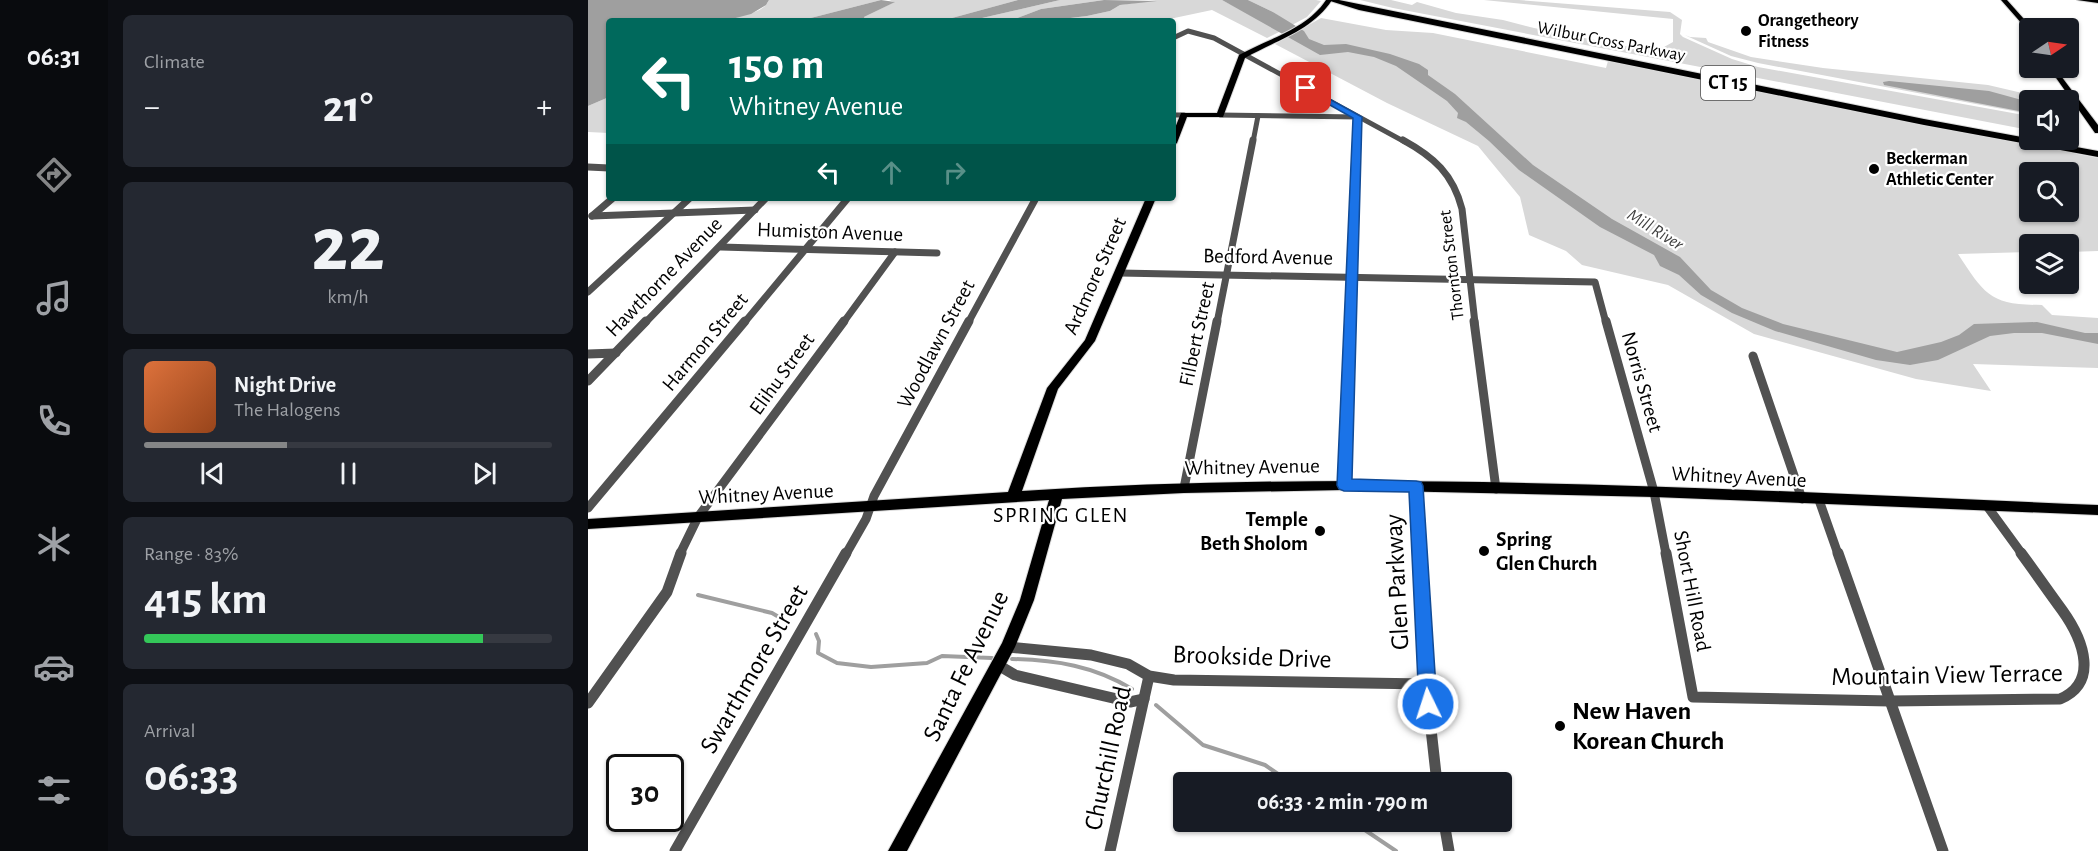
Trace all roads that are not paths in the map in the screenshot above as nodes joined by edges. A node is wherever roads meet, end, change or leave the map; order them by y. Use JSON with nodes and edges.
{"nodes":[{"id":1,"x":1330,"y":0,"type":"edge"},
{"id":2,"x":1345,"y":0,"type":"edge"},
{"id":3,"x":2004,"y":0,"type":"edge"},
{"id":4,"x":2080,"y":0,"type":"edge"},
{"id":5,"x":2098,"y":1,"type":"edge"},
{"id":6,"x":1362,"y":7,"type":"junction"},
{"id":7,"x":2019,"y":18,"type":"edge"},
{"id":8,"x":1176,"y":35,"type":"edge"},
{"id":9,"x":1245,"y":55,"type":"junction"},
{"id":10,"x":2059,"y":78,"type":"edge"},
{"id":11,"x":1176,"y":115,"type":"edge"},
{"id":12,"x":1184,"y":115,"type":"junction"},
{"id":13,"x":1220,"y":115,"type":"junction"},
{"id":14,"x":1258,"y":116,"type":"junction"},
{"id":15,"x":1358,"y":117,"type":"junction"},
{"id":16,"x":2098,"y":131,"type":"edge"},
{"id":17,"x":2019,"y":132,"type":"edge"},
{"id":18,"x":1176,"y":135,"type":"edge"},
{"id":19,"x":2079,"y":144,"type":"edge"},
{"id":20,"x":2098,"y":147,"type":"edge"},
{"id":21,"x":2098,"y":154,"type":"edge"},
{"id":22,"x":588,"y":167,"type":"edge"},
{"id":23,"x":606,"y":168,"type":"edge"},
{"id":24,"x":610,"y":201,"type":"edge"},
{"id":25,"x":687,"y":201,"type":"edge"},
{"id":26,"x":763,"y":201,"type":"edge"},
{"id":27,"x":846,"y":201,"type":"edge"},
{"id":28,"x":1034,"y":201,"type":"edge"},
{"id":29,"x":1150,"y":201,"type":"edge"},
{"id":30,"x":755,"y":210,"type":"junction"},
{"id":31,"x":673,"y":213,"type":"junction"},
{"id":32,"x":590,"y":218,"type":"edge"},
{"id":33,"x":721,"y":247,"type":"junction"},
{"id":34,"x":807,"y":249,"type":"junction"},
{"id":35,"x":895,"y":252,"type":"junction"},
{"id":36,"x":937,"y":253,"type":"dead end"},
{"id":37,"x":1120,"y":273,"type":"junction"},
{"id":38,"x":1228,"y":274,"type":"junction"},
{"id":39,"x":1352,"y":277,"type":"junction"},
{"id":40,"x":1469,"y":280,"type":"junction"},
{"id":41,"x":1595,"y":282,"type":"joint"},
{"id":42,"x":588,"y":292,"type":"edge"},
{"id":43,"x":616,"y":353,"type":"junction"},
{"id":44,"x":588,"y":354,"type":"edge"},
{"id":45,"x":1753,"y":356,"type":"dead end"},
{"id":46,"x":588,"y":381,"type":"edge"},
{"id":47,"x":1344,"y":485,"type":"junction"},
{"id":48,"x":1416,"y":486,"type":"junction"},
{"id":49,"x":1184,"y":488,"type":"junction"},
{"id":50,"x":1496,"y":489,"type":"junction"},
{"id":51,"x":1654,"y":492,"type":"junction"},
{"id":52,"x":1057,"y":494,"type":"junction"},
{"id":53,"x":1013,"y":497,"type":"junction"},
{"id":54,"x":1802,"y":499,"type":"junction"},
{"id":55,"x":1819,"y":500,"type":"junction"},
{"id":56,"x":1987,"y":506,"type":"junction"},
{"id":57,"x":588,"y":508,"type":"edge"},
{"id":58,"x":870,"y":508,"type":"junction"},
{"id":59,"x":2098,"y":510,"type":"edge"},
{"id":60,"x":698,"y":517,"type":"junction"},
{"id":61,"x":588,"y":524,"type":"edge"},
{"id":62,"x":1008,"y":647,"type":"junction"},
{"id":63,"x":998,"y":665,"type":"junction"},
{"id":64,"x":1149,"y":676,"type":"junction"},
{"id":65,"x":2095,"y":678,"type":"edge"},
{"id":66,"x":1426,"y":684,"type":"junction"},
{"id":67,"x":1693,"y":696,"type":"joint"},
{"id":68,"x":1144,"y":699,"type":"junction"},
{"id":69,"x":1890,"y":701,"type":"junction"},
{"id":70,"x":588,"y":703,"type":"edge"},
{"id":71,"x":1436,"y":772,"type":"edge"},
{"id":72,"x":1446,"y":832,"type":"edge"},
{"id":73,"x":675,"y":851,"type":"edge"},
{"id":74,"x":897,"y":851,"type":"edge"},
{"id":75,"x":1110,"y":851,"type":"edge"},
{"id":76,"x":1449,"y":851,"type":"edge"},
{"id":77,"x":1944,"y":851,"type":"edge"}],
"edges":[{"from":1,"to":6,"type":"highway","name":"Wilbur Cross Parkway","number":"CT 15"},
{"from":1,"to":9,"type":"main road"},
{"from":2,"to":6,"type":"highway","name":"Wilbur Cross Parkway","number":"CT 15"},
{"from":3,"to":7,"type":"main road"},
{"from":4,"to":5,"type":"main road"},
{"from":6,"to":17,"type":"highway","name":"Wilbur Cross Parkway","number":"CT 15"},
{"from":6,"to":21,"type":"highway","name":"Wilbur Cross Parkway","number":"CT 15"},
{"from":8,"to":9,"type":"street","name":"Thornton Street"},
{"from":9,"to":13,"type":"main road"},
{"from":9,"to":15,"type":"street","name":"Thornton Street"},
{"from":10,"to":16,"type":"main road"},
{"from":11,"to":12,"type":"street"},
{"from":12,"to":13,"type":"main road"},
{"from":12,"to":18,"type":"main road"},
{"from":13,"to":14,"type":"street"},
{"from":14,"to":15,"type":"street"},
{"from":14,"to":38,"type":"street","name":"Filbert Street"},
{"from":15,"to":39,"type":"street"},
{"from":15,"to":40,"type":"street","name":"Thornton Street"},
{"from":19,"to":20,"type":"highway"},
{"from":22,"to":23,"type":"street"},
{"from":24,"to":32,"type":"street"},
{"from":25,"to":31,"type":"street"},
{"from":26,"to":30,"type":"street","name":"Hawthorne Avenue"},
{"from":27,"to":34,"type":"street","name":"Harmon Street"},
{"from":28,"to":58,"type":"street","name":"Woodlawn Street"},
{"from":29,"to":37,"type":"main road","name":"Ardmore Street"},
{"from":30,"to":31,"type":"street"},
{"from":30,"to":33,"type":"street","name":"Hawthorne Avenue"},
{"from":31,"to":32,"type":"street"},
{"from":31,"to":42,"type":"street"},
{"from":33,"to":34,"type":"street","name":"Humiston Avenue"},
{"from":33,"to":43,"type":"street","name":"Hawthorne Avenue"},
{"from":34,"to":35,"type":"street","name":"Humiston Avenue"},
{"from":34,"to":57,"type":"street","name":"Harmon Street"},
{"from":35,"to":36,"type":"street","name":"Humiston Avenue"},
{"from":35,"to":60,"type":"street","name":"Elihu Street"},
{"from":37,"to":38,"type":"street","name":"Bedford Avenue"},
{"from":37,"to":53,"type":"main road","name":"Ardmore Street"},
{"from":38,"to":39,"type":"street","name":"Bedford Avenue"},
{"from":38,"to":49,"type":"street","name":"Filbert Street"},
{"from":39,"to":40,"type":"street","name":"Bedford Avenue"},
{"from":39,"to":47,"type":"street"},
{"from":40,"to":41,"type":"street","name":"Bedford Avenue"},
{"from":40,"to":50,"type":"street","name":"Thornton Street"},
{"from":41,"to":51,"type":"street","name":"Norris Street"},
{"from":43,"to":44,"type":"street"},
{"from":43,"to":46,"type":"street","name":"Hawthorne Avenue"},
{"from":45,"to":54,"type":"street"},
{"from":47,"to":48,"type":"main road","name":"Whitney Avenue"},
{"from":47,"to":49,"type":"main road","name":"Whitney Avenue"},
{"from":48,"to":50,"type":"main road","name":"Whitney Avenue"},
{"from":48,"to":66,"type":"street","name":"Glen Parkway"},
{"from":49,"to":52,"type":"main road","name":"Whitney Avenue"},
{"from":50,"to":51,"type":"main road","name":"Whitney Avenue"},
{"from":51,"to":54,"type":"main road","name":"Whitney Avenue"},
{"from":51,"to":67,"type":"street","name":"Short Hill Road"},
{"from":52,"to":53,"type":"main road","name":"Whitney Avenue"},
{"from":52,"to":62,"type":"main road","name":"Santa Fe Avenue"},
{"from":53,"to":58,"type":"main road","name":"Whitney Avenue"},
{"from":54,"to":55,"type":"main road","name":"Whitney Avenue"},
{"from":55,"to":56,"type":"main road","name":"Whitney Avenue"},
{"from":55,"to":69,"type":"street"},
{"from":56,"to":59,"type":"main road","name":"Whitney Avenue"},
{"from":56,"to":65,"type":"street","name":"Mountain View Terrace"},
{"from":58,"to":60,"type":"main road","name":"Whitney Avenue"},
{"from":58,"to":73,"type":"street","name":"Swarthmore Street"},
{"from":60,"to":61,"type":"main road","name":"Whitney Avenue"},
{"from":60,"to":70,"type":"street","name":"Elihu Street"},
{"from":62,"to":63,"type":"main road","name":"Santa Fe Avenue"},
{"from":62,"to":64,"type":"street","name":"Brookside Drive"},
{"from":63,"to":68,"type":"street"},
{"from":63,"to":74,"type":"main road","name":"Santa Fe Avenue"},
{"from":64,"to":66,"type":"street","name":"Brookside Drive"},
{"from":64,"to":68,"type":"street","name":"Churchill Road"},
{"from":65,"to":69,"type":"street","name":"Mountain View Terrace"},
{"from":66,"to":71,"type":"street","name":"Glen Parkway"},
{"from":67,"to":69,"type":"street","name":"Mountain View Terrace"},
{"from":68,"to":75,"type":"street","name":"Churchill Road"},
{"from":69,"to":77,"type":"street"},
{"from":72,"to":76,"type":"street"}]}
